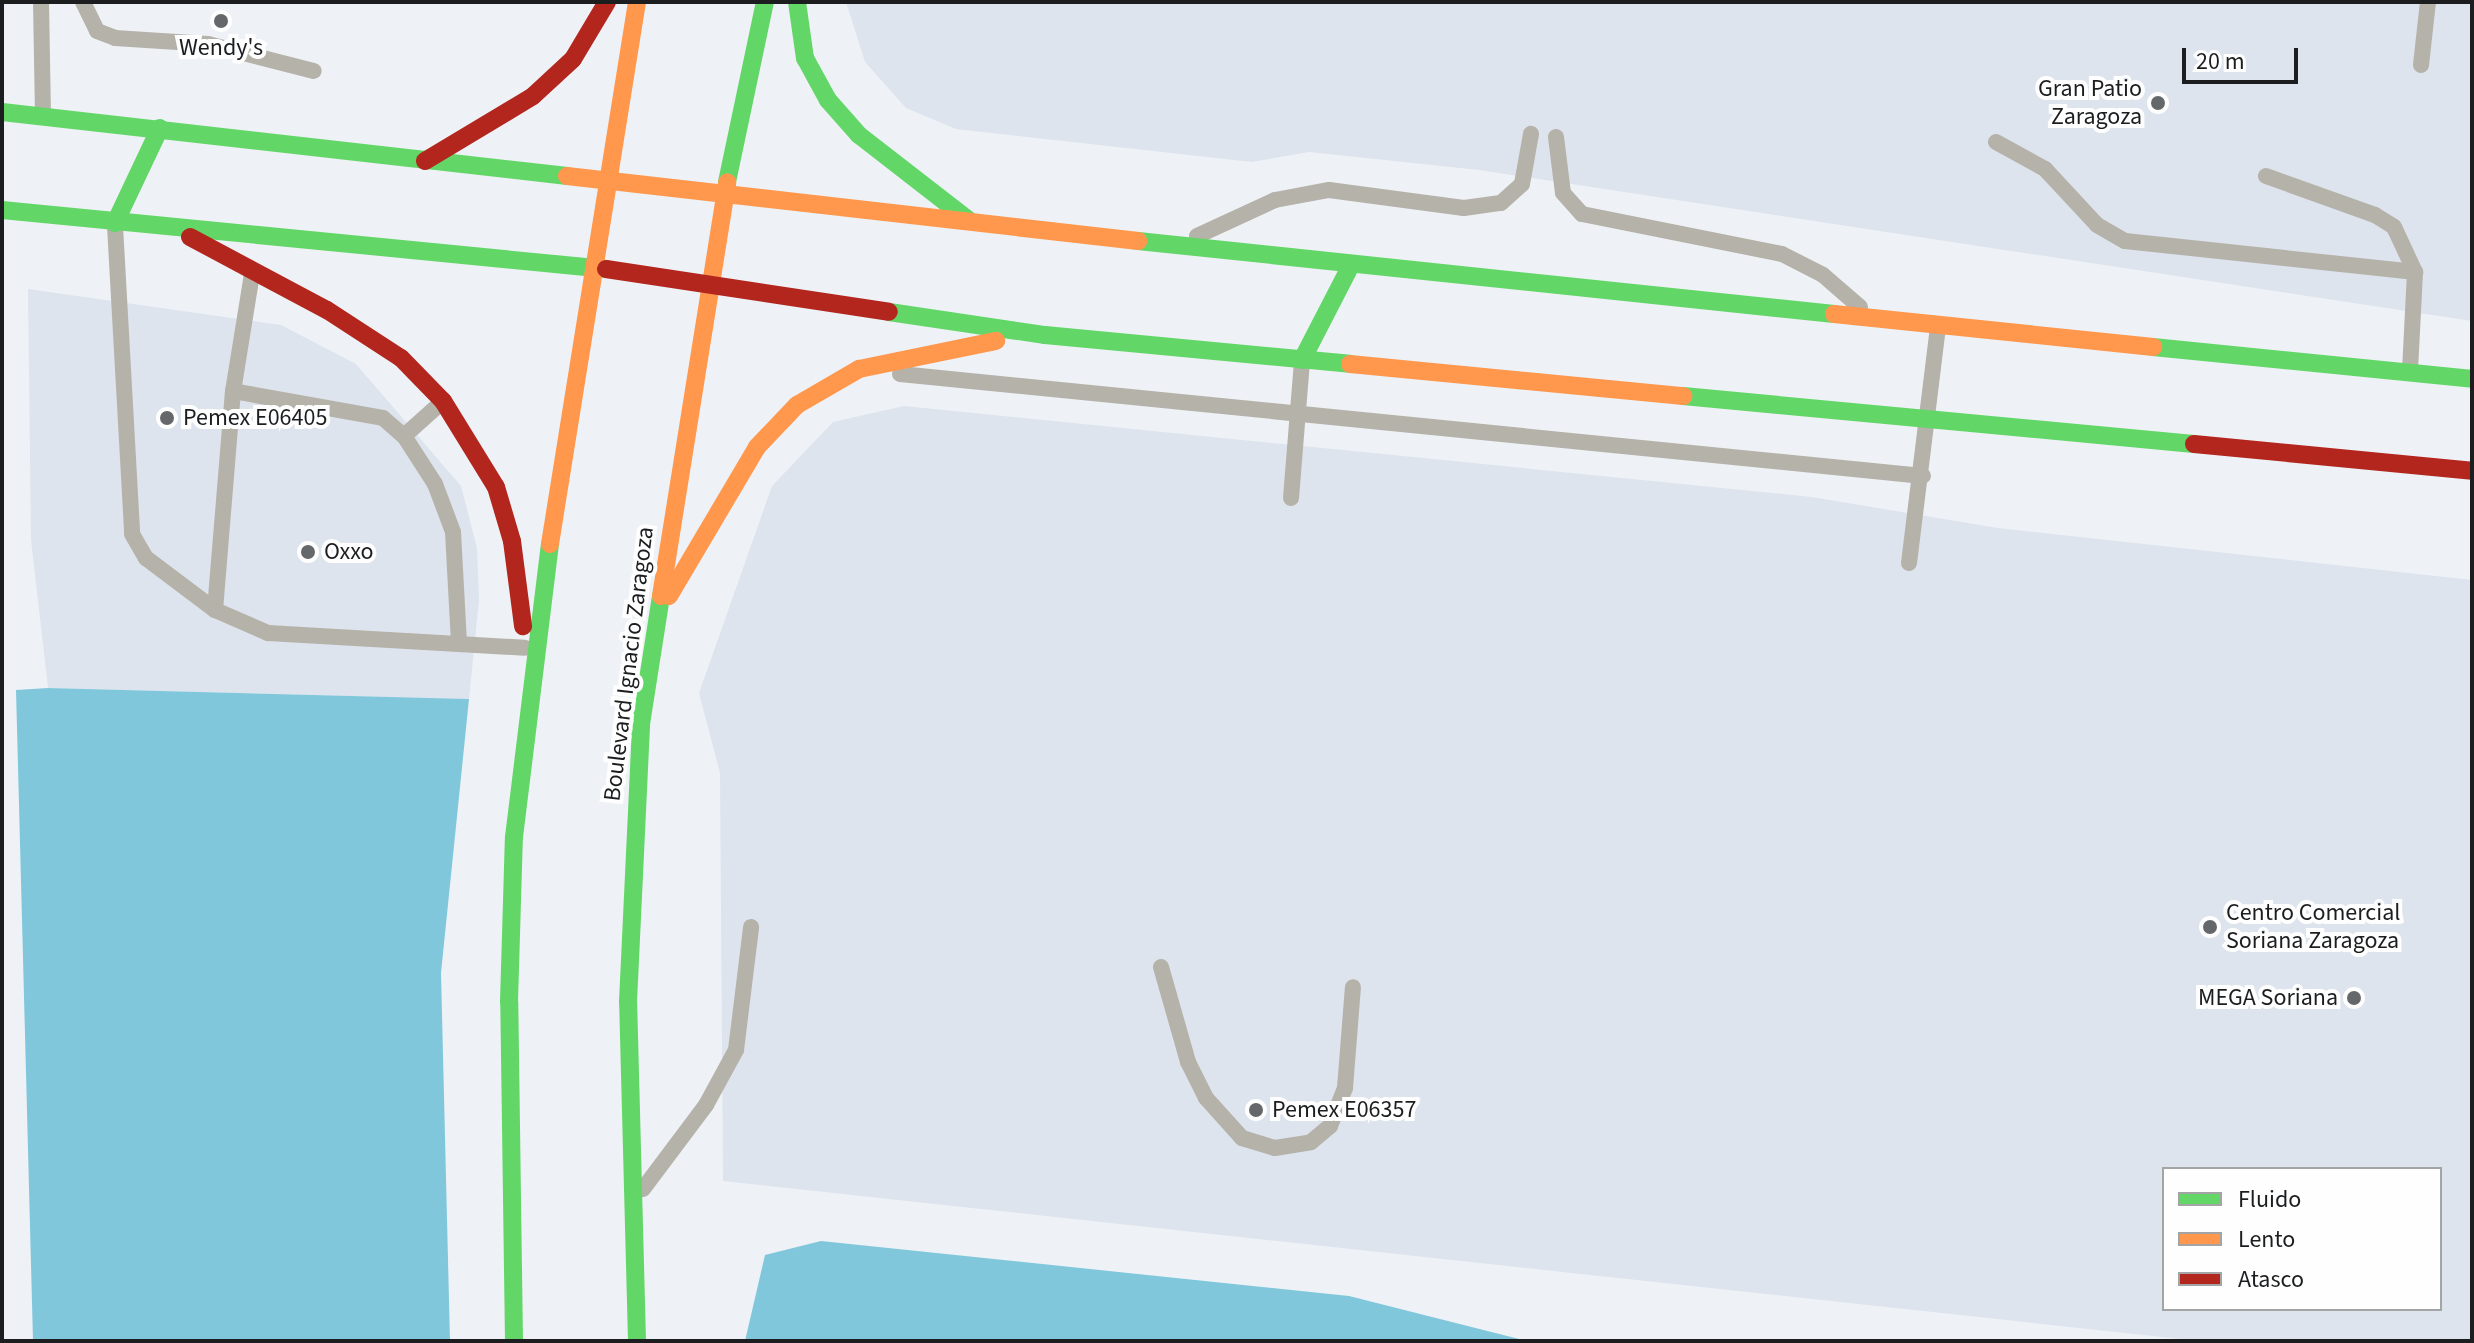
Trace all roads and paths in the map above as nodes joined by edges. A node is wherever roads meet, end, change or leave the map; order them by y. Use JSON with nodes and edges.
{"nodes":[{"id":1,"x":41,"y":2,"type":"edge"},
{"id":2,"x":83,"y":2,"type":"edge"},
{"id":3,"x":607,"y":2,"type":"edge"},
{"id":4,"x":637,"y":2,"type":"edge"},
{"id":5,"x":765,"y":2,"type":"edge"},
{"id":6,"x":797,"y":2,"type":"edge"},
{"id":7,"x":2428,"y":2,"type":"edge"},
{"id":8,"x":2421,"y":65,"type":"dead end"},
{"id":9,"x":314,"y":71,"type":"dead end"},
{"id":10,"x":2,"y":112,"type":"edge"},
{"id":11,"x":43,"y":117,"type":"junction"},
{"id":12,"x":160,"y":128,"type":"junction"},
{"id":13,"x":1531,"y":134,"type":"dead end"},
{"id":14,"x":1556,"y":137,"type":"dead end"},
{"id":15,"x":1996,"y":142,"type":"dead end"},
{"id":16,"x":425,"y":161,"type":"junction"},
{"id":17,"x":2266,"y":176,"type":"dead end"},
{"id":18,"x":604,"y":178,"type":"junction"},
{"id":19,"x":724,"y":195,"type":"junction"},
{"id":20,"x":2,"y":210,"type":"edge"},
{"id":21,"x":115,"y":223,"type":"junction"},
{"id":22,"x":972,"y":223,"type":"junction"},
{"id":23,"x":178,"y":230,"type":"junction"},
{"id":24,"x":1177,"y":245,"type":"junction"},
{"id":25,"x":1351,"y":265,"type":"junction"},
{"id":26,"x":590,"y":267,"type":"junction"},
{"id":27,"x":252,"y":272,"type":"junction"},
{"id":28,"x":2415,"y":272,"type":"junction"},
{"id":29,"x":708,"y":286,"type":"junction"},
{"id":30,"x":1874,"y":318,"type":"junction"},
{"id":31,"x":1938,"y":325,"type":"junction"},
{"id":32,"x":1045,"y":335,"type":"junction"},
{"id":33,"x":1302,"y":360,"type":"junction"},
{"id":34,"x":859,"y":369,"type":"junction"},
{"id":35,"x":2410,"y":373,"type":"junction"},
{"id":36,"x":2472,"y":379,"type":"edge"},
{"id":37,"x":233,"y":391,"type":"junction"},
{"id":38,"x":443,"y":401,"type":"junction"},
{"id":39,"x":1298,"y":414,"type":"junction"},
{"id":40,"x":1930,"y":419,"type":"junction"},
{"id":41,"x":404,"y":436,"type":"junction"},
{"id":42,"x":2472,"y":471,"type":"edge"},
{"id":43,"x":1923,"y":476,"type":"junction"},
{"id":44,"x":1291,"y":498,"type":"dead end"},
{"id":45,"x":1909,"y":563,"type":"dead end"},
{"id":46,"x":215,"y":610,"type":"junction"},
{"id":47,"x":653,"y":626,"type":"junction"},
{"id":48,"x":459,"y":644,"type":"junction"},
{"id":49,"x":525,"y":648,"type":"junction"},
{"id":50,"x":532,"y":679,"type":"junction"},
{"id":51,"x":751,"y":927,"type":"dead end"},
{"id":52,"x":1161,"y":967,"type":"dead end"},
{"id":53,"x":1353,"y":987,"type":"dead end"},
{"id":54,"x":632,"y":1203,"type":"junction"},
{"id":55,"x":514,"y":1341,"type":"edge"},
{"id":56,"x":637,"y":1341,"type":"edge"}],
"edges":[{"from":1,"to":11,"type":"lane"},
{"from":2,"to":9,"type":"lane"},
{"from":3,"to":16,"type":"main road"},
{"from":4,"to":18,"type":"main road"},
{"from":5,"to":19,"type":"main road","name":"Boulevard Ignacio Zaragoza"},
{"from":6,"to":22,"type":"main road"},
{"from":7,"to":8,"type":"lane"},
{"from":10,"to":11,"type":"main road"},
{"from":11,"to":12,"type":"main road"},
{"from":12,"to":16,"type":"main road"},
{"from":12,"to":21,"type":"main road"},
{"from":13,"to":24,"type":"lane"},
{"from":14,"to":30,"type":"lane"},
{"from":15,"to":28,"type":"lane"},
{"from":16,"to":18,"type":"main road"},
{"from":17,"to":28,"type":"lane"},
{"from":18,"to":19,"type":"main road"},
{"from":18,"to":26,"type":"main road"},
{"from":19,"to":22,"type":"main road"},
{"from":19,"to":29,"type":"main road","name":"Boulevard Ignacio Zaragoza"},
{"from":20,"to":21,"type":"main road"},
{"from":21,"to":23,"type":"main road"},
{"from":21,"to":46,"type":"lane"},
{"from":22,"to":24,"type":"main road"},
{"from":23,"to":26,"type":"main road"},
{"from":23,"to":27,"type":"main road"},
{"from":24,"to":25,"type":"main road"},
{"from":25,"to":30,"type":"main road"},
{"from":25,"to":33,"type":"main road"},
{"from":26,"to":29,"type":"main road"},
{"from":26,"to":50,"type":"main road"},
{"from":27,"to":37,"type":"lane"},
{"from":27,"to":38,"type":"main road"},
{"from":28,"to":35,"type":"lane"},
{"from":29,"to":32,"type":"main road"},
{"from":29,"to":47,"type":"main road","name":"Boulevard Ignacio Zaragoza"},
{"from":30,"to":31,"type":"main road"},
{"from":31,"to":35,"type":"main road"},
{"from":31,"to":40,"type":"lane"},
{"from":32,"to":33,"type":"main road"},
{"from":32,"to":34,"type":"main road"},
{"from":33,"to":39,"type":"lane"},
{"from":33,"to":40,"type":"main road"},
{"from":34,"to":39,"type":"lane"},
{"from":34,"to":47,"type":"main road"},
{"from":35,"to":36,"type":"main road"},
{"from":37,"to":41,"type":"lane"},
{"from":37,"to":46,"type":"lane"},
{"from":38,"to":41,"type":"lane"},
{"from":38,"to":49,"type":"main road"},
{"from":39,"to":43,"type":"lane"},
{"from":39,"to":44,"type":"lane"},
{"from":40,"to":42,"type":"main road"},
{"from":40,"to":43,"type":"lane"},
{"from":41,"to":48,"type":"lane"},
{"from":43,"to":45,"type":"lane"},
{"from":46,"to":48,"type":"lane"},
{"from":47,"to":54,"type":"main road","name":"Boulevard Ignacio Zaragoza"},
{"from":48,"to":49,"type":"lane"},
{"from":49,"to":50,"type":"main road"},
{"from":50,"to":55,"type":"main road"},
{"from":51,"to":54,"type":"lane"},
{"from":52,"to":53,"type":"lane"},
{"from":54,"to":56,"type":"main road","name":"Boulevard Ignacio Zaragoza"}]}
